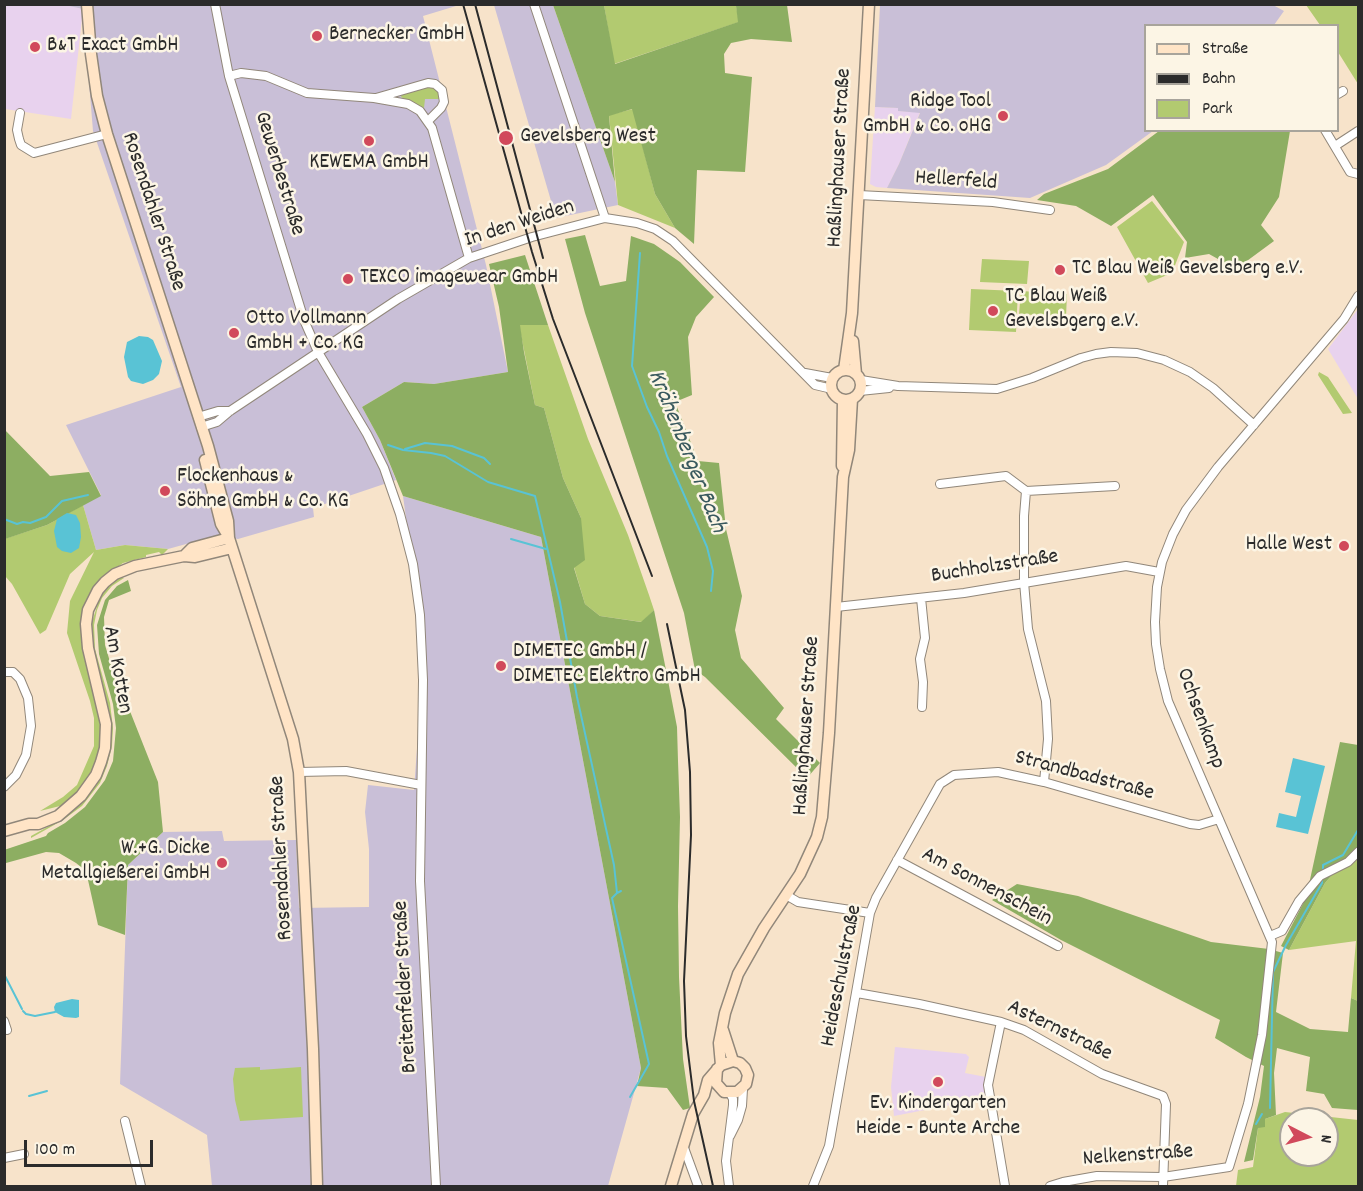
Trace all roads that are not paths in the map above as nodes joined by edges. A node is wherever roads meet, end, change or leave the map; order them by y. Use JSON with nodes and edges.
{"nodes":[{"id":1,"x":87,"y":4,"type":"edge"},
{"id":2,"x":214,"y":4,"type":"edge"},
{"id":3,"x":534,"y":4,"type":"edge"},
{"id":4,"x":869,"y":4,"type":"edge"},
{"id":5,"x":230,"y":76,"type":"junction"},
{"id":6,"x":374,"y":98,"type":"junction"},
{"id":7,"x":20,"y":113,"type":"dead end"},
{"id":8,"x":428,"y":121,"type":"junction"},
{"id":9,"x":1359,"y":131,"type":"edge"},
{"id":10,"x":1326,"y":132,"type":"edge"},
{"id":11,"x":107,"y":134,"type":"junction"},
{"id":12,"x":1335,"y":147,"type":"junction"},
{"id":13,"x":1359,"y":174,"type":"edge"},
{"id":14,"x":859,"y":195,"type":"junction"},
{"id":15,"x":1050,"y":210,"type":"dead end"},
{"id":16,"x":605,"y":218,"type":"junction"},
{"id":17,"x":469,"y":258,"type":"junction"},
{"id":18,"x":1359,"y":296,"type":"edge"},
{"id":19,"x":852,"y":313,"type":"junction"},
{"id":20,"x":318,"y":352,"type":"junction"},
{"id":21,"x":844,"y":370,"type":"junction"},
{"id":22,"x":832,"y":384,"type":"junction"},
{"id":23,"x":854,"y":389,"type":"junction"},
{"id":24,"x":200,"y":422,"type":"junction"},
{"id":25,"x":1254,"y":425,"type":"junction"},
{"id":26,"x":940,"y":484,"type":"dead end"},
{"id":27,"x":1116,"y":486,"type":"dead end"},
{"id":28,"x":1026,"y":491,"type":"junction"},
{"id":29,"x":230,"y":543,"type":"junction"},
{"id":30,"x":1160,"y":572,"type":"junction"},
{"id":31,"x":1024,"y":582,"type":"junction"},
{"id":32,"x":921,"y":598,"type":"junction"},
{"id":33,"x":836,"y":607,"type":"junction"},
{"id":34,"x":4,"y":672,"type":"edge"},
{"id":35,"x":922,"y":707,"type":"dead end"},
{"id":36,"x":299,"y":772,"type":"junction"},
{"id":37,"x":1044,"y":783,"type":"junction"},
{"id":38,"x":940,"y":784,"type":"joint"},
{"id":39,"x":421,"y":785,"type":"junction"},
{"id":40,"x":4,"y":787,"type":"edge"},
{"id":41,"x":1219,"y":819,"type":"junction"},
{"id":42,"x":38,"y":824,"type":"junction"},
{"id":43,"x":4,"y":831,"type":"edge"},
{"id":44,"x":4,"y":838,"type":"edge"},
{"id":45,"x":1359,"y":852,"type":"edge"},
{"id":46,"x":897,"y":860,"type":"junction"},
{"id":47,"x":786,"y":895,"type":"junction"},
{"id":48,"x":870,"y":913,"type":"junction"},
{"id":49,"x":1270,"y":936,"type":"junction"},
{"id":50,"x":1058,"y":946,"type":"dead end"},
{"id":51,"x":857,"y":993,"type":"junction"},
{"id":52,"x":1001,"y":1022,"type":"junction"},
{"id":53,"x":722,"y":1027,"type":"junction"},
{"id":54,"x":733,"y":1061,"type":"junction"},
{"id":55,"x":719,"y":1067,"type":"junction"},
{"id":56,"x":743,"y":1089,"type":"junction"},
{"id":57,"x":725,"y":1091,"type":"junction"},
{"id":58,"x":704,"y":1095,"type":"junction"},
{"id":59,"x":125,"y":1121,"type":"dead end"},
{"id":60,"x":727,"y":1141,"type":"junction"},
{"id":61,"x":683,"y":1144,"type":"junction"},
{"id":62,"x":24,"y":1154,"type":"dead end"},
{"id":63,"x":4,"y":1158,"type":"edge"},
{"id":64,"x":1229,"y":1167,"type":"joint"},
{"id":65,"x":1163,"y":1177,"type":"junction"},
{"id":66,"x":141,"y":1186,"type":"edge"},
{"id":67,"x":316,"y":1186,"type":"edge"},
{"id":68,"x":436,"y":1186,"type":"edge"},
{"id":69,"x":671,"y":1186,"type":"edge"},
{"id":70,"x":698,"y":1186,"type":"edge"},
{"id":71,"x":729,"y":1186,"type":"edge"},
{"id":72,"x":813,"y":1186,"type":"edge"},
{"id":73,"x":1005,"y":1186,"type":"edge"},
{"id":74,"x":1050,"y":1186,"type":"edge"},
{"id":75,"x":1162,"y":1186,"type":"edge"}],
"edges":[{"from":1,"to":11,"type":"main road","name":"Rosendahler Straße"},
{"from":2,"to":5,"type":"street","name":"Gewerbestraße"},
{"from":3,"to":16,"type":"street"},
{"from":4,"to":14,"type":"main road","name":"Haßlinghauser Straße"},
{"from":5,"to":6,"type":"street"},
{"from":5,"to":20,"type":"street","name":"Gewerbestraße"},
{"from":6,"to":8,"type":"street"},
{"from":6,"to":8,"type":"street"},
{"from":7,"to":11,"type":"street"},
{"from":8,"to":17,"type":"street"},
{"from":9,"to":12,"type":"street"},
{"from":10,"to":12,"type":"street"},
{"from":11,"to":24,"type":"main road","name":"Rosendahler Straße"},
{"from":12,"to":13,"type":"street"},
{"from":14,"to":15,"type":"street","name":"Hellerfeld"},
{"from":14,"to":19,"type":"main road","name":"Haßlinghauser Straße"},
{"from":16,"to":17,"type":"street","name":"In den Weiden"},
{"from":16,"to":22,"type":"street","name":"In den Weiden"},
{"from":17,"to":20,"type":"street","name":"In den Weiden"},
{"from":18,"to":25,"type":"street","name":"Ochsenkamp"},
{"from":19,"to":21,"type":"main road","name":"Haßlinghauser Straße"},
{"from":19,"to":23,"type":"main road","name":"Haßlinghauser Straße"},
{"from":20,"to":24,"type":"street","name":"In den Weiden"},
{"from":20,"to":39,"type":"street","name":"Breitenfelder Straße"},
{"from":21,"to":22,"type":"main road"},
{"from":21,"to":23,"type":"main road"},
{"from":22,"to":23,"type":"main road"},
{"from":23,"to":25,"type":"street"},
{"from":23,"to":33,"type":"main road","name":"Haßlinghauser Straße"},
{"from":24,"to":29,"type":"main road","name":"Rosendahler Straße"},
{"from":25,"to":30,"type":"street","name":"Ochsenkamp"},
{"from":26,"to":28,"type":"street"},
{"from":27,"to":28,"type":"street"},
{"from":28,"to":31,"type":"street"},
{"from":29,"to":36,"type":"main road","name":"Rosendahler Straße"},
{"from":29,"to":42,"type":"main road","name":"Am Kotten"},
{"from":30,"to":31,"type":"street","name":"Buchholzstraße"},
{"from":30,"to":41,"type":"street","name":"Ochsenkamp"},
{"from":31,"to":32,"type":"street","name":"Buchholzstraße"},
{"from":31,"to":37,"type":"street"},
{"from":32,"to":33,"type":"street","name":"Buchholzstraße"},
{"from":32,"to":35,"type":"street"},
{"from":33,"to":47,"type":"main road","name":"Haßlinghauser Straße"},
{"from":34,"to":40,"type":"street"},
{"from":36,"to":39,"type":"street"},
{"from":36,"to":67,"type":"main road","name":"Rosendahler Straße"},
{"from":37,"to":38,"type":"street","name":"Strandbadstraße"},
{"from":37,"to":41,"type":"street","name":"Strandbadstraße"},
{"from":38,"to":46,"type":"street","name":"Heideschulstraße"},
{"from":39,"to":68,"type":"street","name":"Breitenfelder Straße"},
{"from":41,"to":49,"type":"street","name":"Ochsenkamp"},
{"from":42,"to":43,"type":"main road","name":"Am Kotten"},
{"from":42,"to":44,"type":"main road","name":"Am Kotten"},
{"from":45,"to":49,"type":"street"},
{"from":46,"to":48,"type":"street","name":"Heideschulstraße"},
{"from":46,"to":50,"type":"street","name":"Am Sonnenschein"},
{"from":47,"to":48,"type":"street"},
{"from":47,"to":53,"type":"main road","name":"Haßlinghauser Straße"},
{"from":48,"to":51,"type":"street","name":"Heideschulstraße"},
{"from":49,"to":64,"type":"street","name":"Ochsenkamp"},
{"from":51,"to":52,"type":"street","name":"Asternstraße"},
{"from":51,"to":72,"type":"street","name":"Heideschulstraße"},
{"from":52,"to":65,"type":"street","name":"Asternstraße"},
{"from":52,"to":73,"type":"street"},
{"from":53,"to":54,"type":"main road"},
{"from":53,"to":55,"type":"main road","name":"Haßlinghauser Straße"},
{"from":54,"to":55,"type":"main road"},
{"from":54,"to":56,"type":"main road"},
{"from":55,"to":57,"type":"main road"},
{"from":55,"to":58,"type":"main road","name":"Haßlinghauser Straße"},
{"from":56,"to":57,"type":"main road"},
{"from":56,"to":60,"type":"street"},
{"from":57,"to":58,"type":"main road"},
{"from":57,"to":60,"type":"street"},
{"from":58,"to":61,"type":"main road","name":"Haßlinghauser Straße"},
{"from":59,"to":66,"type":"street"},
{"from":60,"to":71,"type":"street"},
{"from":61,"to":69,"type":"main road","name":"Haßlinghauser Straße"},
{"from":61,"to":70,"type":"street"},
{"from":62,"to":63,"type":"street"},
{"from":64,"to":65,"type":"street","name":"Nelkenstraße"},
{"from":65,"to":74,"type":"street","name":"Nelkenstraße"},
{"from":65,"to":75,"type":"street"}]}
